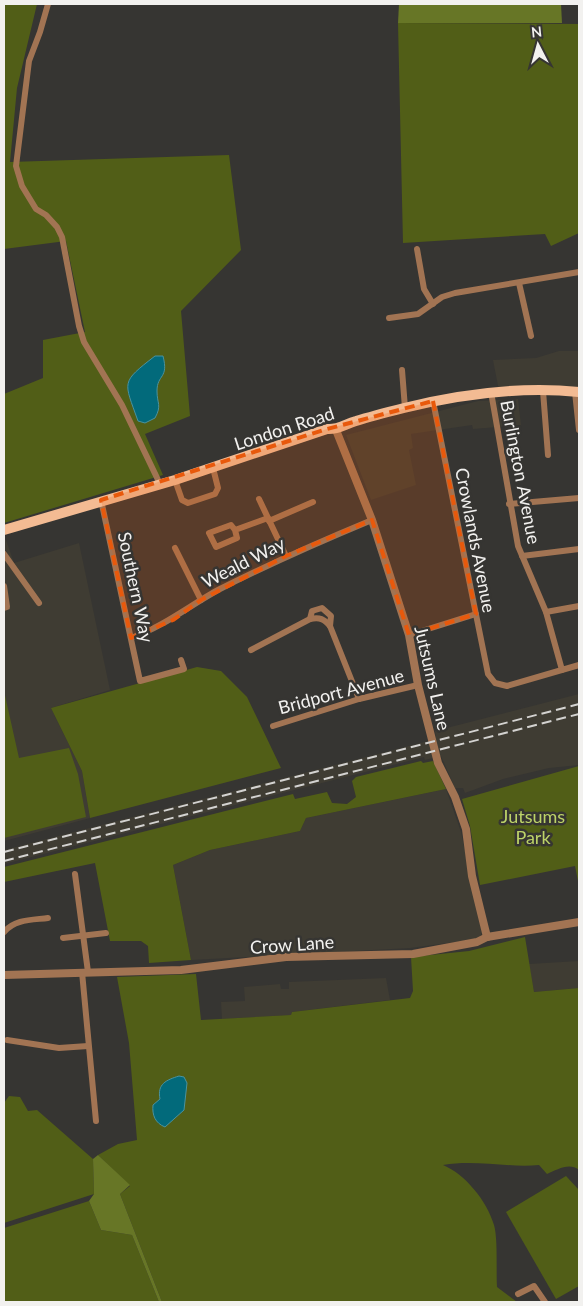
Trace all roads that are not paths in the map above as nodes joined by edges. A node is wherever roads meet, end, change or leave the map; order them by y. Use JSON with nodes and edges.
{"nodes":[{"id":1,"x":48,"y":4,"type":"edge"},
{"id":2,"x":417,"y":249,"type":"dead end"},
{"id":3,"x":579,"y":272,"type":"edge"},
{"id":4,"x":520,"y":282,"type":"junction"},
{"id":5,"x":433,"y":304,"type":"junction"},
{"id":6,"x":389,"y":318,"type":"dead end"},
{"id":7,"x":531,"y":336,"type":"dead end"},
{"id":8,"x":402,"y":370,"type":"dead end"},
{"id":9,"x":542,"y":391,"type":"junction"},
{"id":10,"x":491,"y":392,"type":"junction"},
{"id":11,"x":577,"y":392,"type":"edge"},
{"id":12,"x":433,"y":401,"type":"junction"},
{"id":13,"x":405,"y":408,"type":"junction"},
{"id":14,"x":336,"y":430,"type":"junction"},
{"id":15,"x":579,"y":430,"type":"edge"},
{"id":16,"x":548,"y":455,"type":"dead end"},
{"id":17,"x":213,"y":468,"type":"junction"},
{"id":18,"x":175,"y":480,"type":"junction"},
{"id":19,"x":160,"y":484,"type":"junction"},
{"id":20,"x":579,"y":498,"type":"edge"},
{"id":21,"x":259,"y":499,"type":"dead end"},
{"id":22,"x":102,"y":500,"type":"junction"},
{"id":23,"x":313,"y":502,"type":"dead end"},
{"id":24,"x":509,"y":504,"type":"junction"},
{"id":25,"x":268,"y":519,"type":"junction"},
{"id":26,"x":372,"y":520,"type":"junction"},
{"id":27,"x":4,"y":530,"type":"edge"},
{"id":28,"x":235,"y":530,"type":"dead end"},
{"id":29,"x":175,"y":548,"type":"dead end"},
{"id":30,"x":579,"y":549,"type":"edge"},
{"id":31,"x":4,"y":554,"type":"edge"},
{"id":32,"x":286,"y":556,"type":"junction"},
{"id":33,"x":522,"y":556,"type":"junction"},
{"id":34,"x":4,"y":586,"type":"edge"},
{"id":35,"x":201,"y":600,"type":"junction"},
{"id":36,"x":39,"y":602,"type":"dead end"},
{"id":37,"x":579,"y":606,"type":"edge"},
{"id":38,"x":4,"y":608,"type":"edge"},
{"id":39,"x":546,"y":612,"type":"junction"},
{"id":40,"x":476,"y":614,"type":"junction"},
{"id":41,"x":310,"y":619,"type":"junction"},
{"id":42,"x":330,"y":626,"type":"junction"},
{"id":43,"x":409,"y":635,"type":"junction"},
{"id":44,"x":131,"y":638,"type":"junction"},
{"id":45,"x":251,"y":650,"type":"dead end"},
{"id":46,"x":181,"y":660,"type":"dead end"},
{"id":47,"x":579,"y":665,"type":"edge"},
{"id":48,"x":562,"y":670,"type":"junction"},
{"id":49,"x":418,"y":686,"type":"junction"},
{"id":50,"x":359,"y":699,"type":"junction"},
{"id":51,"x":273,"y":726,"type":"dead end"},
{"id":52,"x":75,"y":874,"type":"dead end"},
{"id":53,"x":48,"y":918,"type":"dead end"},
{"id":54,"x":579,"y":922,"type":"edge"},
{"id":55,"x":4,"y":932,"type":"edge"},
{"id":56,"x":106,"y":934,"type":"dead end"},
{"id":57,"x":83,"y":936,"type":"junction"},
{"id":58,"x":487,"y":937,"type":"junction"},
{"id":59,"x":63,"y":938,"type":"dead end"},
{"id":60,"x":85,"y":972,"type":"junction"},
{"id":61,"x":4,"y":975,"type":"edge"},
{"id":62,"x":7,"y":1040,"type":"dead end"},
{"id":63,"x":88,"y":1046,"type":"junction"},
{"id":64,"x":96,"y":1121,"type":"dead end"},
{"id":65,"x":518,"y":1294,"type":"dead end"},
{"id":66,"x":544,"y":1302,"type":"edge"}],
"edges":[{"from":1,"to":19,"type":"street"},
{"from":2,"to":5,"type":"street"},
{"from":3,"to":4,"type":"street"},
{"from":4,"to":5,"type":"street"},
{"from":4,"to":7,"type":"street"},
{"from":5,"to":6,"type":"street"},
{"from":8,"to":13,"type":"street"},
{"from":9,"to":10,"type":"main road","name":"London Road"},
{"from":9,"to":11,"type":"main road","name":"London Road"},
{"from":9,"to":16,"type":"street"},
{"from":10,"to":12,"type":"main road","name":"London Road"},
{"from":10,"to":24,"type":"street","name":"Burlington Avenue"},
{"from":11,"to":15,"type":"street"},
{"from":12,"to":13,"type":"main road","name":"London Road"},
{"from":12,"to":40,"type":"street","name":"Crowlands Avenue"},
{"from":13,"to":14,"type":"main road","name":"London Road"},
{"from":14,"to":17,"type":"main road","name":"London Road"},
{"from":14,"to":26,"type":"street","name":"Jutsums Lane"},
{"from":17,"to":18,"type":"main road","name":"London Road"},
{"from":17,"to":18,"type":"street"},
{"from":18,"to":19,"type":"main road","name":"London Road"},
{"from":19,"to":22,"type":"main road","name":"London Road"},
{"from":20,"to":24,"type":"street"},
{"from":21,"to":25,"type":"street"},
{"from":22,"to":27,"type":"main road","name":"London Road"},
{"from":22,"to":44,"type":"street","name":"Southern Way"},
{"from":23,"to":25,"type":"street"},
{"from":24,"to":33,"type":"street","name":"Burlington Avenue"},
{"from":25,"to":28,"type":"street"},
{"from":25,"to":32,"type":"street"},
{"from":26,"to":32,"type":"street","name":"Weald Way"},
{"from":26,"to":43,"type":"street","name":"Jutsums Lane"},
{"from":29,"to":35,"type":"street"},
{"from":30,"to":33,"type":"street"},
{"from":31,"to":36,"type":"street"},
{"from":32,"to":35,"type":"street","name":"Weald Way"},
{"from":33,"to":39,"type":"street","name":"Burlington Avenue"},
{"from":34,"to":38,"type":"street"},
{"from":35,"to":44,"type":"street","name":"Weald Way"},
{"from":37,"to":39,"type":"street"},
{"from":39,"to":48,"type":"street","name":"Burlington Avenue"},
{"from":40,"to":43,"type":"street"},
{"from":40,"to":48,"type":"street","name":"Crowlands Avenue"},
{"from":41,"to":42,"type":"street"},
{"from":41,"to":42,"type":"street"},
{"from":41,"to":45,"type":"street"},
{"from":42,"to":50,"type":"street"},
{"from":43,"to":49,"type":"street","name":"Jutsums Lane"},
{"from":44,"to":46,"type":"street","name":"Southern Way"},
{"from":47,"to":48,"type":"street"},
{"from":49,"to":50,"type":"street","name":"Bridport Avenue"},
{"from":49,"to":58,"type":"street","name":"Jutsums Lane"},
{"from":50,"to":51,"type":"street","name":"Bridport Avenue"},
{"from":52,"to":57,"type":"street"},
{"from":53,"to":55,"type":"street"},
{"from":54,"to":58,"type":"street","name":"Crow Lane"},
{"from":56,"to":57,"type":"street"},
{"from":57,"to":59,"type":"street"},
{"from":57,"to":60,"type":"street"},
{"from":58,"to":60,"type":"street","name":"Crow Lane"},
{"from":60,"to":61,"type":"street","name":"Crow Lane"},
{"from":60,"to":63,"type":"street"},
{"from":62,"to":63,"type":"street"},
{"from":63,"to":64,"type":"street"},
{"from":65,"to":66,"type":"street"}]}
